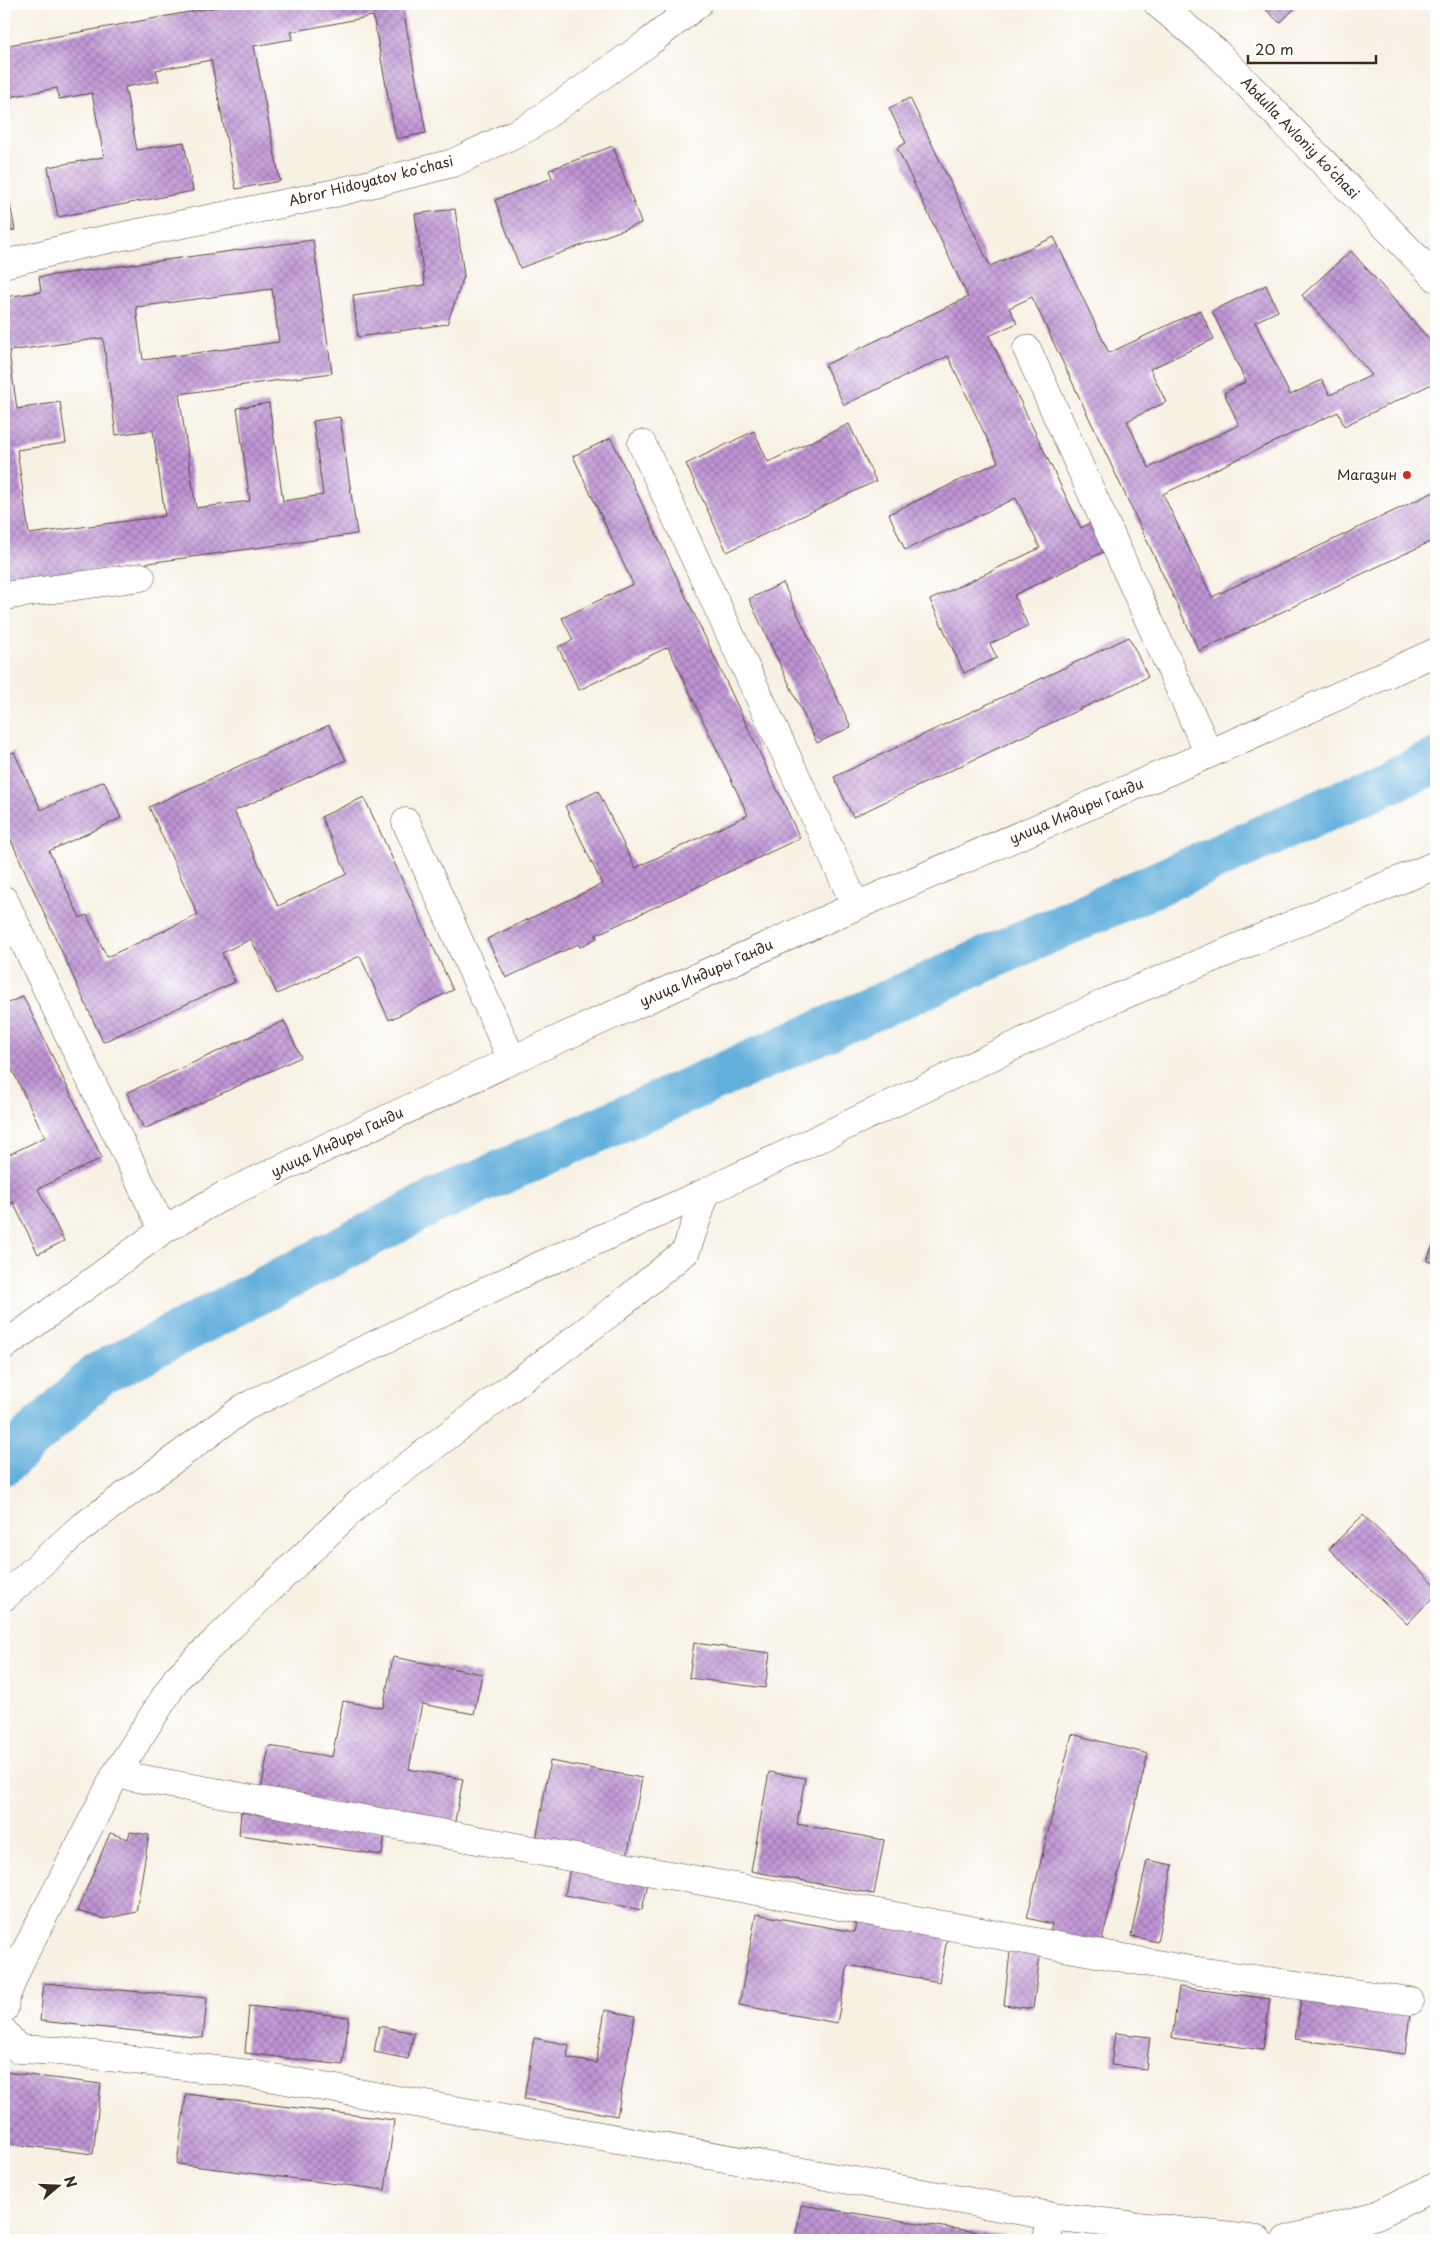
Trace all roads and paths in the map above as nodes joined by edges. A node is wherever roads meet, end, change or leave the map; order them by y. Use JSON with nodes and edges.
{"nodes":[{"id":1,"x":698,"y":4,"type":"edge"},
{"id":2,"x":1158,"y":4,"type":"edge"},
{"id":3,"x":4,"y":264,"type":"edge"},
{"id":4,"x":1436,"y":278,"type":"edge"},
{"id":5,"x":1027,"y":349,"type":"dead end"},
{"id":6,"x":642,"y":444,"type":"dead end"},
{"id":7,"x":141,"y":577,"type":"dead end"},
{"id":8,"x":4,"y":596,"type":"edge"},
{"id":9,"x":1436,"y":652,"type":"edge"},
{"id":10,"x":1209,"y":754,"type":"junction"},
{"id":11,"x":406,"y":822,"type":"dead end"},
{"id":12,"x":1436,"y":865,"type":"edge"},
{"id":13,"x":4,"y":900,"type":"edge"},
{"id":14,"x":856,"y":906,"type":"junction"},
{"id":15,"x":512,"y":1060,"type":"junction"},
{"id":16,"x":706,"y":1192,"type":"junction"},
{"id":17,"x":163,"y":1230,"type":"junction"},
{"id":18,"x":4,"y":1346,"type":"edge"},
{"id":19,"x":4,"y":1597,"type":"edge"},
{"id":20,"x":116,"y":1774,"type":"junction"},
{"id":21,"x":1410,"y":2001,"type":"dead end"},
{"id":22,"x":4,"y":2009,"type":"edge"},
{"id":23,"x":4,"y":2032,"type":"edge"},
{"id":24,"x":1436,"y":2186,"type":"edge"},
{"id":25,"x":1049,"y":2228,"type":"edge"},
{"id":26,"x":1258,"y":2240,"type":"edge"},
{"id":27,"x":1286,"y":2240,"type":"edge"}],
"edges":[{"from":1,"to":3,"type":"street","name":"Abror Hidoyatov koʻchasi"},
{"from":2,"to":4,"type":"street","name":"Abdulla Avloniy koʻchasi"},
{"from":5,"to":10,"type":"street"},
{"from":6,"to":14,"type":"street"},
{"from":7,"to":8,"type":"street"},
{"from":9,"to":10,"type":"street","name":"улица Индиры Ганди"},
{"from":10,"to":14,"type":"street","name":"улица Индиры Ганди"},
{"from":11,"to":15,"type":"street"},
{"from":12,"to":16,"type":"street"},
{"from":13,"to":17,"type":"street"},
{"from":14,"to":15,"type":"street","name":"улица Индиры Ганди"},
{"from":15,"to":17,"type":"street","name":"улица Индиры Ганди"},
{"from":16,"to":19,"type":"street"},
{"from":16,"to":20,"type":"street"},
{"from":17,"to":18,"type":"street","name":"улица Индиры Ганди"},
{"from":20,"to":21,"type":"street"},
{"from":20,"to":22,"type":"street"},
{"from":23,"to":25,"type":"street"},
{"from":24,"to":27,"type":"street"},
{"from":25,"to":26,"type":"street"}]}
